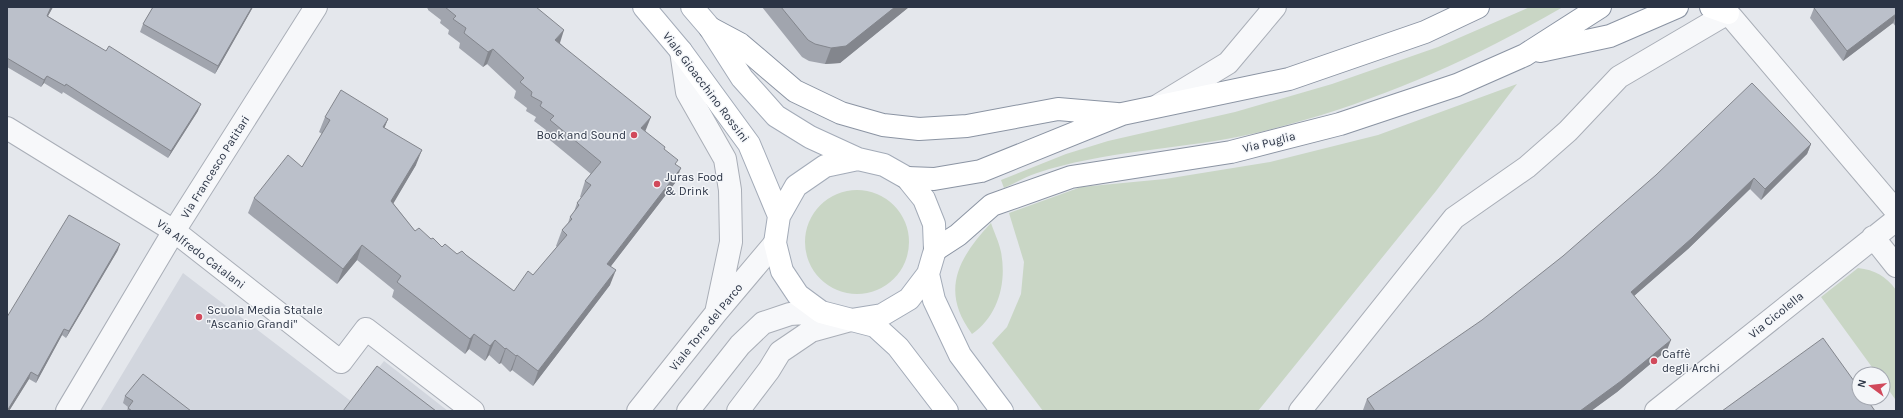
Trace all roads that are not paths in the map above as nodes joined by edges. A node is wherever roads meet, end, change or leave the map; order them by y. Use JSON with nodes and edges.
{"nodes":[{"id":1,"x":316,"y":7,"type":"edge"},
{"id":2,"x":644,"y":7,"type":"edge"},
{"id":3,"x":692,"y":7,"type":"edge"},
{"id":4,"x":1275,"y":7,"type":"edge"},
{"id":5,"x":1478,"y":7,"type":"edge"},
{"id":6,"x":1600,"y":7,"type":"edge"},
{"id":7,"x":1677,"y":7,"type":"edge"},
{"id":8,"x":1723,"y":9,"type":"edge"},
{"id":9,"x":710,"y":28,"type":"junction"},
{"id":10,"x":681,"y":51,"type":"junction"},
{"id":11,"x":1525,"y":55,"type":"junction"},
{"id":12,"x":1159,"y":105,"type":"junction"},
{"id":13,"x":1122,"y":114,"type":"junction"},
{"id":14,"x":7,"y":128,"type":"edge"},
{"id":15,"x":858,"y":160,"type":"junction"},
{"id":16,"x":907,"y":178,"type":"junction"},
{"id":17,"x":1896,"y":211,"type":"edge"},
{"id":18,"x":779,"y":216,"type":"junction"},
{"id":19,"x":1896,"y":220,"type":"edge"},
{"id":20,"x":174,"y":231,"type":"junction"},
{"id":21,"x":1873,"y":237,"type":"junction"},
{"id":22,"x":776,"y":243,"type":"junction"},
{"id":23,"x":935,"y":250,"type":"junction"},
{"id":24,"x":1896,"y":266,"type":"edge"},
{"id":25,"x":928,"y":274,"type":"junction"},
{"id":26,"x":716,"y":312,"type":"junction"},
{"id":27,"x":821,"y":312,"type":"junction"},
{"id":28,"x":851,"y":320,"type":"junction"},
{"id":29,"x":66,"y":411,"type":"edge"},
{"id":30,"x":473,"y":411,"type":"edge"},
{"id":31,"x":638,"y":411,"type":"edge"},
{"id":32,"x":688,"y":411,"type":"edge"},
{"id":33,"x":738,"y":411,"type":"edge"},
{"id":34,"x":947,"y":411,"type":"edge"},
{"id":35,"x":1002,"y":411,"type":"edge"},
{"id":36,"x":1300,"y":411,"type":"edge"},
{"id":37,"x":1656,"y":411,"type":"edge"}],
"edges":[{"from":1,"to":20,"type":"street","name":"Via Francesco Patitari"},
{"from":2,"to":10,"type":"main road","name":"Viale Gioacchino Rossini"},
{"from":3,"to":9,"type":"main road","name":"Viale Gioacchino Rossini"},
{"from":4,"to":12,"type":"street"},
{"from":5,"to":12,"type":"main road"},
{"from":6,"to":11,"type":"main road","name":"Via Puglia"},
{"from":7,"to":11,"type":"main road"},
{"from":8,"to":17,"type":"street"},
{"from":8,"to":36,"type":"street"},
{"from":9,"to":13,"type":"main road"},
{"from":9,"to":15,"type":"main road","name":"Viale Gioacchino Rossini"},
{"from":10,"to":18,"type":"main road","name":"Viale Gioacchino Rossini"},
{"from":10,"to":26,"type":"street"},
{"from":11,"to":23,"type":"main road","name":"Via Puglia"},
{"from":12,"to":13,"type":"main road"},
{"from":13,"to":16,"type":"main road"},
{"from":14,"to":20,"type":"street","name":"Via Alfredo Catalani"},
{"from":15,"to":16,"type":"main road","name":"Viale Gioacchino Rossini"},
{"from":15,"to":18,"type":"main road","name":"Viale Gioacchino Rossini"},
{"from":16,"to":23,"type":"main road","name":"Viale Gioacchino Rossini"},
{"from":18,"to":22,"type":"main road","name":"Viale Gioacchino Rossini"},
{"from":19,"to":21,"type":"street","name":"Via Cicolella"},
{"from":20,"to":29,"type":"street","name":"Via Francesco Patitari"},
{"from":20,"to":30,"type":"street","name":"Via Alfredo Catalani"},
{"from":21,"to":24,"type":"street"},
{"from":21,"to":37,"type":"street","name":"Via Cicolella"},
{"from":22,"to":26,"type":"street","name":"Viale Torre del Parco"},
{"from":22,"to":27,"type":"main road","name":"Viale Gioacchino Rossini"},
{"from":23,"to":25,"type":"main road","name":"Viale Gioacchino Rossini"},
{"from":25,"to":28,"type":"main road","name":"Viale Gioacchino Rossini"},
{"from":25,"to":35,"type":"main road","name":"Viale Gioacchino Rossini"},
{"from":26,"to":31,"type":"street","name":"Viale Torre del Parco"},
{"from":27,"to":28,"type":"main road","name":"Viale Gioacchino Rossini"},
{"from":27,"to":32,"type":"street"},
{"from":28,"to":33,"type":"street"},
{"from":28,"to":34,"type":"main road","name":"Viale Gioacchino Rossini"}]}
